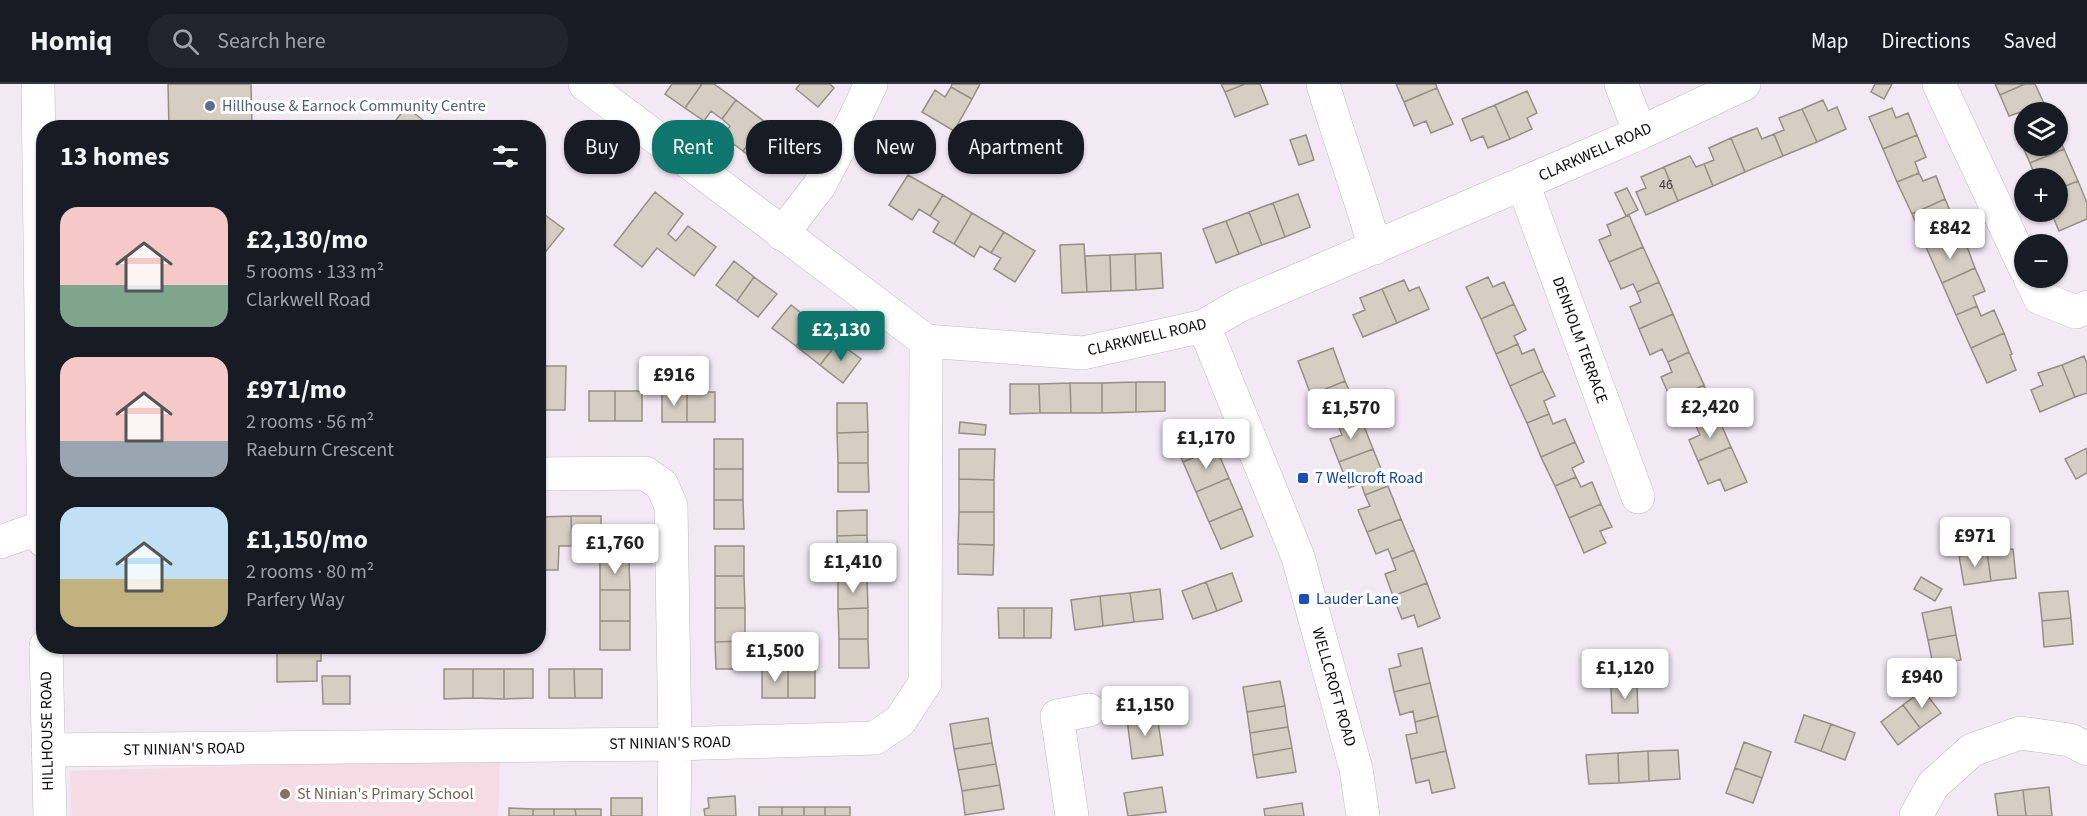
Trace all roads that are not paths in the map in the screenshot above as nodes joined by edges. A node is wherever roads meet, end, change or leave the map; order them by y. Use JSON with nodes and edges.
{"nodes":[{"id":1,"x":38,"y":84,"type":"edge"},
{"id":2,"x":585,"y":84,"type":"edge"},
{"id":3,"x":871,"y":84,"type":"edge"},
{"id":4,"x":1323,"y":84,"type":"edge"},
{"id":5,"x":1621,"y":84,"type":"edge"},
{"id":6,"x":1744,"y":84,"type":"edge"},
{"id":7,"x":1939,"y":84,"type":"edge"},
{"id":8,"x":38,"y":120,"type":"edge"},
{"id":9,"x":1640,"y":133,"type":"junction"},
{"id":10,"x":1522,"y":184,"type":"junction"},
{"id":11,"x":782,"y":234,"type":"junction"},
{"id":12,"x":2014,"y":244,"type":"edge"},
{"id":13,"x":1375,"y":248,"type":"junction"},
{"id":14,"x":2035,"y":288,"type":"edge"},
{"id":15,"x":2087,"y":307,"type":"edge"},
{"id":16,"x":1204,"y":326,"type":"junction"},
{"id":17,"x":926,"y":341,"type":"junction"},
{"id":18,"x":546,"y":474,"type":"edge"},
{"id":19,"x":1638,"y":497,"type":"dead end"},
{"id":20,"x":36,"y":529,"type":"edge"},
{"id":21,"x":0,"y":542,"type":"edge"},
{"id":22,"x":46,"y":654,"type":"edge"},
{"id":23,"x":1089,"y":710,"type":"dead end"},
{"id":24,"x":675,"y":744,"type":"junction"},
{"id":25,"x":2087,"y":749,"type":"edge"},
{"id":26,"x":48,"y":750,"type":"junction"},
{"id":27,"x":50,"y":816,"type":"edge"},
{"id":28,"x":674,"y":816,"type":"edge"},
{"id":29,"x":1072,"y":816,"type":"edge"},
{"id":30,"x":1363,"y":816,"type":"edge"},
{"id":31,"x":1916,"y":816,"type":"edge"}],
"edges":[{"from":1,"to":8,"type":"street"},
{"from":2,"to":11,"type":"street"},
{"from":3,"to":11,"type":"street"},
{"from":4,"to":13,"type":"street"},
{"from":5,"to":9,"type":"street"},
{"from":6,"to":9,"type":"street","name":"CLARKWELL ROAD"},
{"from":7,"to":12,"type":"street"},
{"from":9,"to":10,"type":"street","name":"CLARKWELL ROAD"},
{"from":10,"to":13,"type":"street","name":"CLARKWELL ROAD"},
{"from":10,"to":19,"type":"street","name":"DENHOLM TERRACE"},
{"from":11,"to":17,"type":"street"},
{"from":13,"to":16,"type":"street","name":"CLARKWELL ROAD"},
{"from":14,"to":15,"type":"street"},
{"from":16,"to":17,"type":"street","name":"CLARKWELL ROAD"},
{"from":16,"to":30,"type":"street","name":"WELLCROFT ROAD"},
{"from":17,"to":24,"type":"street","name":"ST NINIAN'S ROAD"},
{"from":18,"to":24,"type":"street"},
{"from":20,"to":21,"type":"street"},
{"from":22,"to":26,"type":"street","name":"HILLHOUSE ROAD"},
{"from":23,"to":29,"type":"street"},
{"from":24,"to":26,"type":"street","name":"ST NINIAN'S ROAD"},
{"from":24,"to":28,"type":"street"},
{"from":25,"to":31,"type":"street"},
{"from":26,"to":27,"type":"street","name":"HILLHOUSE ROAD"}]}
